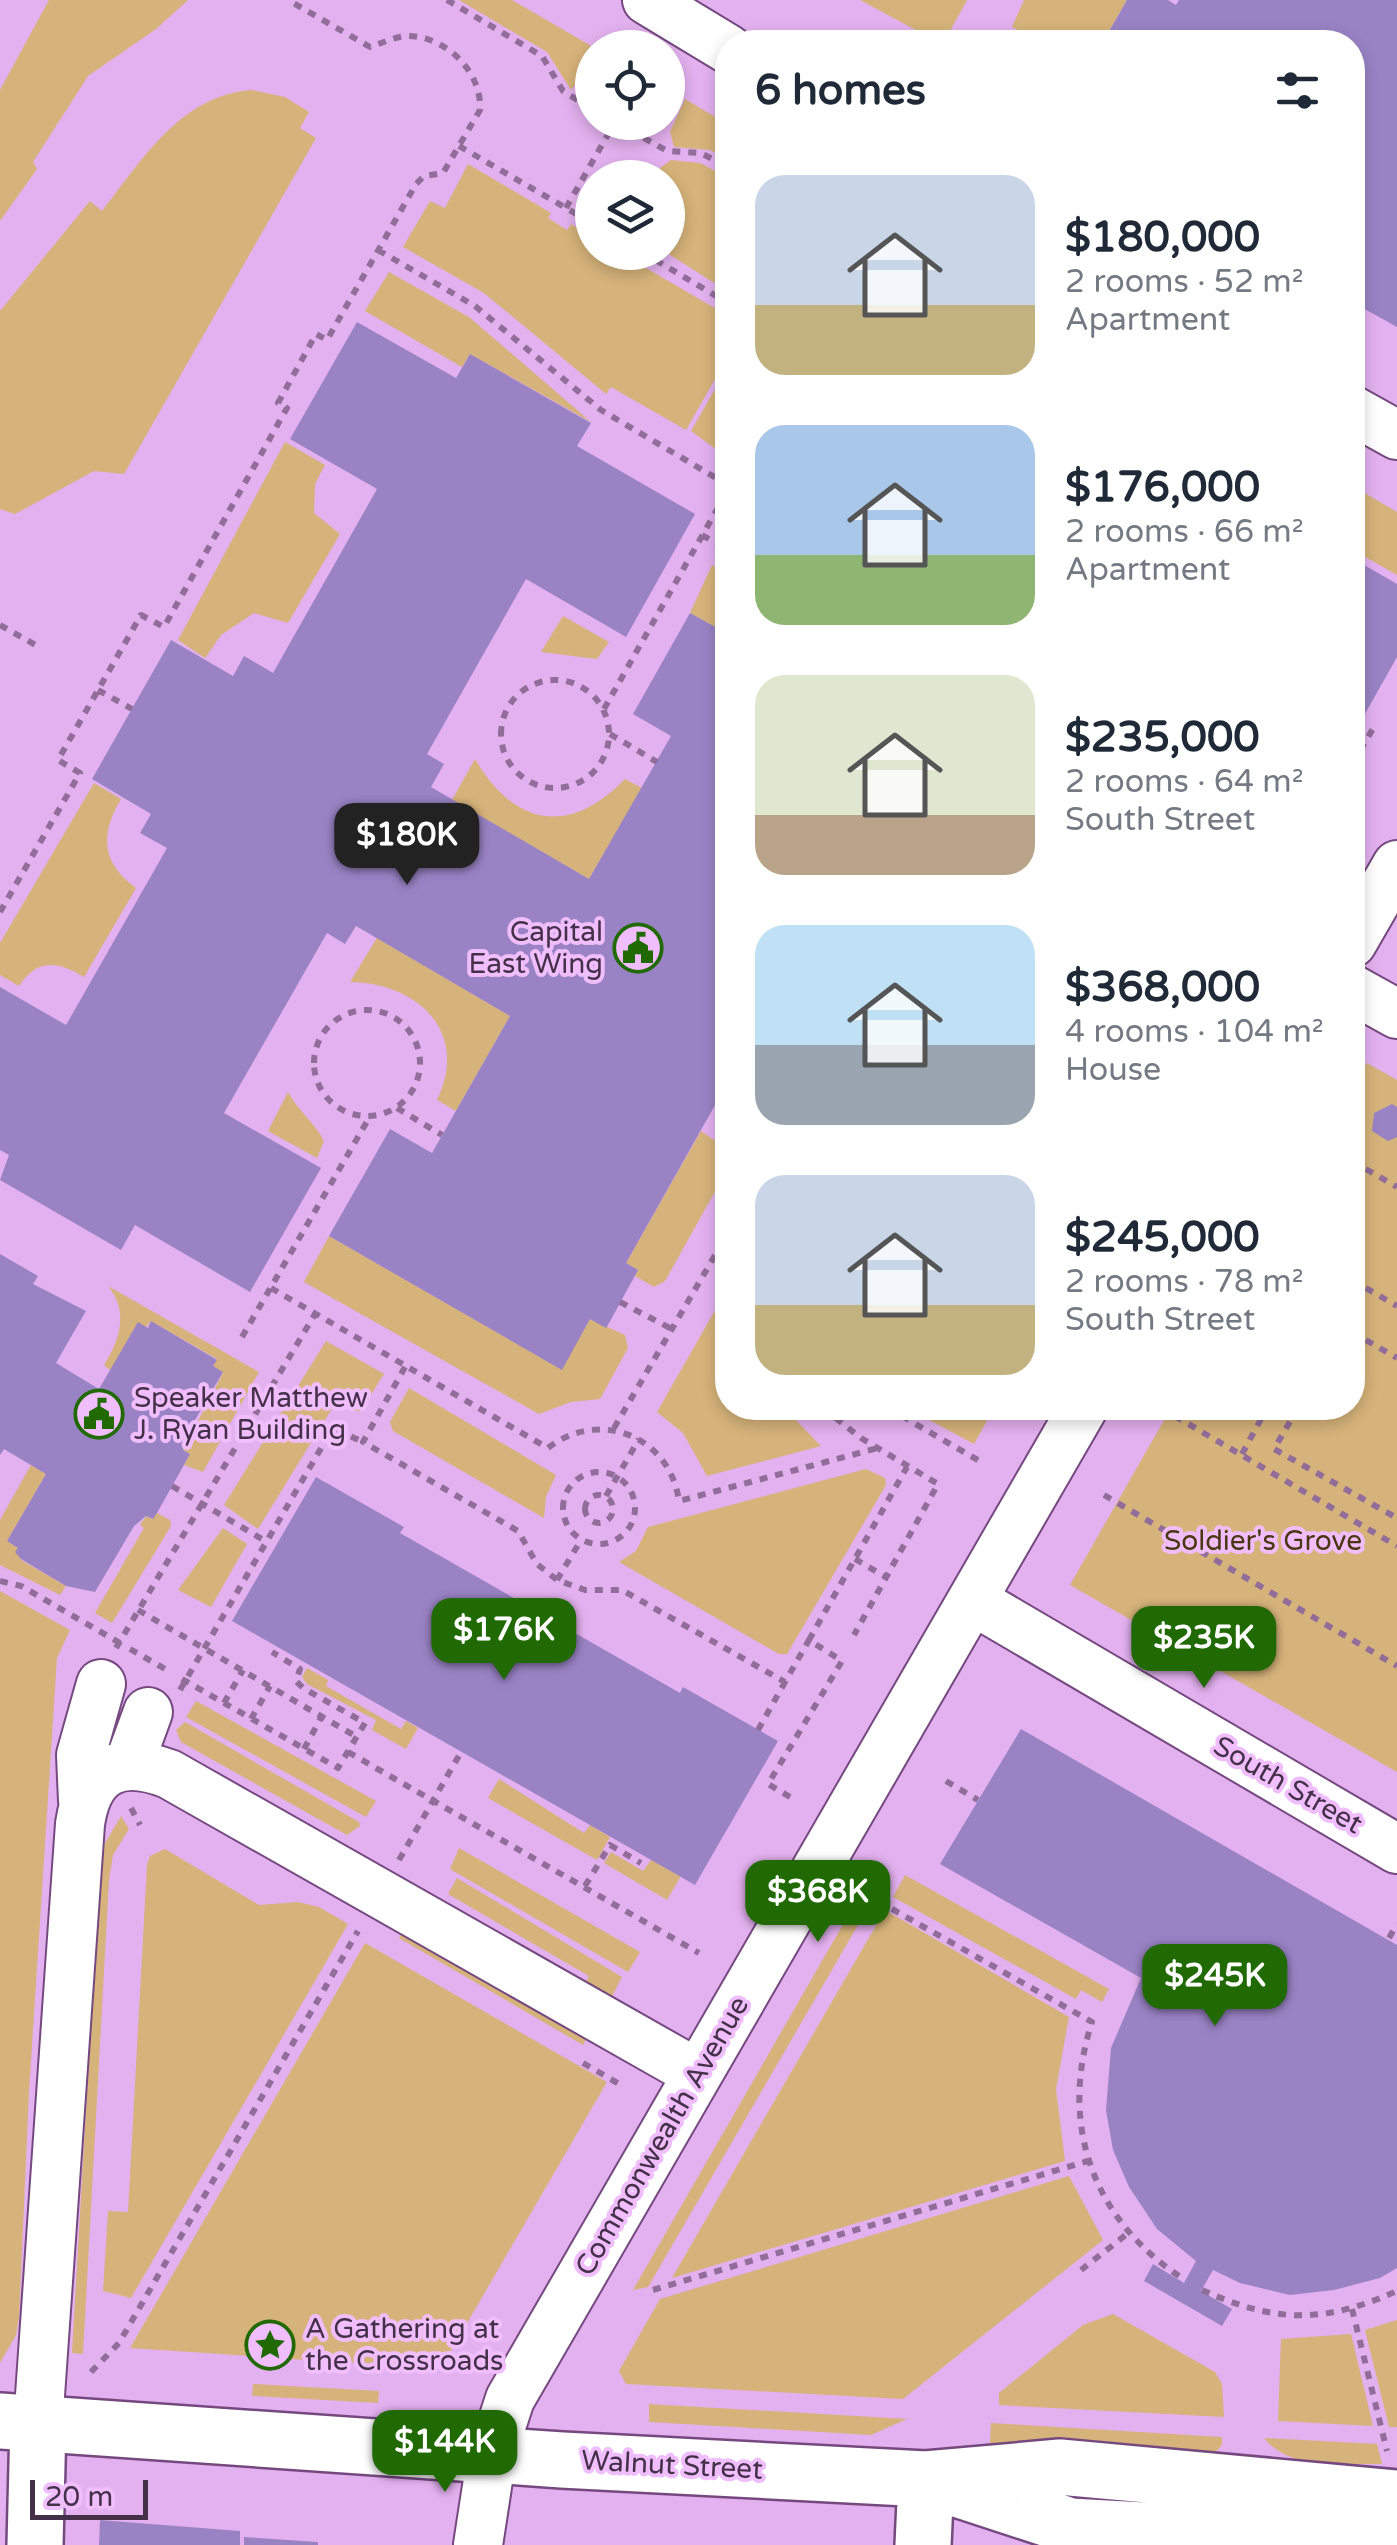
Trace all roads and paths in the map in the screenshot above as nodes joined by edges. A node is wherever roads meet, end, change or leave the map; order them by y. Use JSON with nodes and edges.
{"nodes":[{"id":1,"x":288,"y":0,"type":"edge"},
{"id":2,"x":447,"y":0,"type":"edge"},
{"id":3,"x":646,"y":0,"type":"edge"},
{"id":4,"x":715,"y":41,"type":"edge"},
{"id":5,"x":575,"y":98,"type":"edge"},
{"id":6,"x":606,"y":140,"type":"edge"},
{"id":7,"x":647,"y":140,"type":"edge"},
{"id":8,"x":459,"y":146,"type":"junction"},
{"id":9,"x":715,"y":160,"type":"edge"},
{"id":10,"x":566,"y":208,"type":"junction"},
{"id":11,"x":575,"y":213,"type":"edge"},
{"id":12,"x":378,"y":250,"type":"junction"},
{"id":13,"x":672,"y":270,"type":"edge"},
{"id":14,"x":715,"y":295,"type":"edge"},
{"id":15,"x":1365,"y":417,"type":"edge"},
{"id":16,"x":1397,"y":435,"type":"edge"},
{"id":17,"x":715,"y":479,"type":"edge"},
{"id":18,"x":715,"y":511,"type":"edge"},
{"id":19,"x":702,"y":535,"type":"junction"},
{"id":20,"x":715,"y":542,"type":"edge"},
{"id":21,"x":0,"y":626,"type":"edge"},
{"id":22,"x":39,"y":647,"type":"dead end"},
{"id":23,"x":92,"y":678,"type":"dead end"},
{"id":24,"x":100,"y":687,"type":"junction"},
{"id":25,"x":132,"y":709,"type":"dead end"},
{"id":26,"x":604,"y":709,"type":"junction"},
{"id":27,"x":1374,"y":726,"type":"dead end"},
{"id":28,"x":610,"y":734,"type":"junction"},
{"id":29,"x":1365,"y":742,"type":"edge"},
{"id":30,"x":656,"y":762,"type":"dead end"},
{"id":31,"x":1397,"y":865,"type":"edge"},
{"id":32,"x":0,"y":912,"type":"edge"},
{"id":33,"x":1365,"y":920,"type":"edge"},
{"id":34,"x":1365,"y":996,"type":"edge"},
{"id":35,"x":1397,"y":1014,"type":"edge"},
{"id":36,"x":396,"y":1108,"type":"junction"},
{"id":37,"x":369,"y":1117,"type":"junction"},
{"id":38,"x":442,"y":1135,"type":"dead end"},
{"id":39,"x":1365,"y":1169,"type":"edge"},
{"id":40,"x":1397,"y":1188,"type":"edge"},
{"id":41,"x":715,"y":1256,"type":"edge"},
{"id":42,"x":271,"y":1288,"type":"junction"},
{"id":43,"x":1365,"y":1288,"type":"edge"},
{"id":44,"x":620,"y":1302,"type":"dead end"},
{"id":45,"x":1397,"y":1306,"type":"edge"},
{"id":46,"x":315,"y":1314,"type":"junction"},
{"id":47,"x":672,"y":1330,"type":"junction"},
{"id":48,"x":242,"y":1338,"type":"dead end"},
{"id":49,"x":1365,"y":1340,"type":"edge"},
{"id":50,"x":1397,"y":1358,"type":"edge"},
{"id":51,"x":406,"y":1367,"type":"junction"},
{"id":52,"x":840,"y":1420,"type":"edge"},
{"id":53,"x":909,"y":1420,"type":"edge"},
{"id":54,"x":1077,"y":1420,"type":"edge"},
{"id":55,"x":1182,"y":1420,"type":"edge"},
{"id":56,"x":1261,"y":1420,"type":"edge"},
{"id":57,"x":1291,"y":1420,"type":"edge"},
{"id":58,"x":614,"y":1428,"type":"junction"},
{"id":59,"x":639,"y":1439,"type":"junction"},
{"id":60,"x":362,"y":1442,"type":"junction"},
{"id":61,"x":878,"y":1448,"type":"junction"},
{"id":62,"x":1242,"y":1454,"type":"junction"},
{"id":63,"x":983,"y":1463,"type":"dead end"},
{"id":64,"x":907,"y":1467,"type":"junction"},
{"id":65,"x":618,"y":1476,"type":"junction"},
{"id":66,"x":172,"y":1486,"type":"dead end"},
{"id":67,"x":1104,"y":1495,"type":"dead end"},
{"id":68,"x":606,"y":1496,"type":"junction"},
{"id":69,"x":202,"y":1504,"type":"junction"},
{"id":70,"x":1397,"y":1518,"type":"edge"},
{"id":71,"x":580,"y":1540,"type":"junction"},
{"id":72,"x":267,"y":1542,"type":"junction"},
{"id":73,"x":1397,"y":1546,"type":"edge"},
{"id":74,"x":856,"y":1559,"type":"junction"},
{"id":75,"x":886,"y":1577,"type":"junction"},
{"id":76,"x":557,"y":1580,"type":"junction"},
{"id":77,"x":0,"y":1581,"type":"edge"},
{"id":78,"x":972,"y":1600,"type":"junction"},
{"id":79,"x":138,"y":1610,"type":"junction"},
{"id":80,"x":854,"y":1635,"type":"dead end"},
{"id":81,"x":809,"y":1640,"type":"junction"},
{"id":82,"x":204,"y":1647,"type":"junction"},
{"id":83,"x":272,"y":1652,"type":"dead end"},
{"id":84,"x":110,"y":1663,"type":"junction"},
{"id":85,"x":1397,"y":1666,"type":"edge"},
{"id":86,"x":243,"y":1670,"type":"junction"},
{"id":87,"x":185,"y":1680,"type":"junction"},
{"id":88,"x":786,"y":1682,"type":"junction"},
{"id":89,"x":270,"y":1686,"type":"junction"},
{"id":90,"x":224,"y":1703,"type":"junction"},
{"id":91,"x":148,"y":1712,"type":"dead end"},
{"id":92,"x":322,"y":1716,"type":"junction"},
{"id":93,"x":251,"y":1718,"type":"junction"},
{"id":94,"x":758,"y":1730,"type":"dead end"},
{"id":95,"x":356,"y":1736,"type":"junction"},
{"id":96,"x":304,"y":1749,"type":"junction"},
{"id":97,"x":348,"y":1752,"type":"junction"},
{"id":98,"x":461,"y":1752,"type":"dead end"},
{"id":99,"x":946,"y":1781,"type":"dead end"},
{"id":100,"x":130,"y":1786,"type":"junction"},
{"id":101,"x":790,"y":1797,"type":"dead end"},
{"id":102,"x":83,"y":1800,"type":"junction"},
{"id":103,"x":434,"y":1800,"type":"junction"},
{"id":104,"x":978,"y":1800,"type":"dead end"},
{"id":105,"x":140,"y":1825,"type":"dead end"},
{"id":106,"x":1397,"y":1849,"type":"edge"},
{"id":107,"x":399,"y":1860,"type":"dead end"},
{"id":108,"x":641,"y":1863,"type":"dead end"},
{"id":109,"x":585,"y":1886,"type":"junction"},
{"id":110,"x":878,"y":1900,"type":"dead end"},
{"id":111,"x":366,"y":1917,"type":"dead end"},
{"id":112,"x":1397,"y":1924,"type":"edge"},
{"id":113,"x":1388,"y":1938,"type":"dead end"},
{"id":114,"x":700,"y":1953,"type":"dead end"},
{"id":115,"x":698,"y":2074,"type":"junction"},
{"id":116,"x":1088,"y":2160,"type":"junction"},
{"id":117,"x":1127,"y":2234,"type":"junction"},
{"id":118,"x":1081,"y":2270,"type":"dead end"},
{"id":119,"x":1185,"y":2280,"type":"dead end"},
{"id":120,"x":652,"y":2290,"type":"dead end"},
{"id":121,"x":1202,"y":2290,"type":"dead end"},
{"id":122,"x":1397,"y":2291,"type":"edge"},
{"id":123,"x":1352,"y":2309,"type":"junction"},
{"id":124,"x":91,"y":2372,"type":"dead end"},
{"id":125,"x":19,"y":2423,"type":"edge"},
{"id":126,"x":492,"y":2454,"type":"junction"},
{"id":127,"x":926,"y":2479,"type":"junction"},
{"id":128,"x":1394,"y":2482,"type":"edge"},
{"id":129,"x":1397,"y":2544,"type":"edge"},
{"id":130,"x":35,"y":2545,"type":"edge"},
{"id":131,"x":478,"y":2545,"type":"edge"},
{"id":132,"x":923,"y":2545,"type":"edge"}],
"edges":[{"from":1,"to":8,"type":"path"},
{"from":2,"to":5,"type":"path"},
{"from":3,"to":4,"type":"street"},
{"from":6,"to":10,"type":"path"},
{"from":7,"to":9,"type":"path"},
{"from":8,"to":10,"type":"path"},
{"from":8,"to":12,"type":"path"},
{"from":10,"to":11,"type":"path"},
{"from":12,"to":17,"type":"path"},
{"from":12,"to":24,"type":"path"},
{"from":13,"to":14,"type":"path"},
{"from":15,"to":16,"type":"street"},
{"from":18,"to":19,"type":"path"},
{"from":19,"to":20,"type":"path"},
{"from":19,"to":26,"type":"path"},
{"from":21,"to":22,"type":"path"},
{"from":23,"to":24,"type":"path"},
{"from":24,"to":25,"type":"path"},
{"from":24,"to":32,"type":"path"},
{"from":26,"to":28,"type":"path"},
{"from":26,"to":28,"type":"path"},
{"from":27,"to":29,"type":"path"},
{"from":28,"to":30,"type":"path"},
{"from":31,"to":33,"type":"street"},
{"from":34,"to":35,"type":"street"},
{"from":36,"to":37,"type":"path"},
{"from":36,"to":37,"type":"path"},
{"from":36,"to":38,"type":"path"},
{"from":37,"to":42,"type":"path"},
{"from":39,"to":40,"type":"path"},
{"from":41,"to":47,"type":"path"},
{"from":42,"to":46,"type":"path"},
{"from":42,"to":48,"type":"path"},
{"from":43,"to":45,"type":"path"},
{"from":44,"to":47,"type":"path"},
{"from":46,"to":51,"type":"path"},
{"from":46,"to":69,"type":"path"},
{"from":47,"to":58,"type":"path"},
{"from":49,"to":50,"type":"path"},
{"from":51,"to":58,"type":"path"},
{"from":51,"to":60,"type":"path"},
{"from":52,"to":61,"type":"path"},
{"from":53,"to":63,"type":"path"},
{"from":54,"to":78,"type":"street","name":"Commonwealth Avenue"},
{"from":55,"to":62,"type":"path"},
{"from":56,"to":62,"type":"path"},
{"from":57,"to":70,"type":"path"},
{"from":58,"to":59,"type":"path"},
{"from":59,"to":61,"type":"path"},
{"from":59,"to":65,"type":"path"},
{"from":60,"to":72,"type":"path"},
{"from":60,"to":76,"type":"path"},
{"from":61,"to":64,"type":"path"},
{"from":62,"to":73,"type":"path"},
{"from":64,"to":74,"type":"path"},
{"from":64,"to":75,"type":"path"},
{"from":65,"to":68,"type":"path"},
{"from":65,"to":71,"type":"path"},
{"from":65,"to":71,"type":"path"},
{"from":66,"to":69,"type":"path"},
{"from":67,"to":85,"type":"path"},
{"from":68,"to":68,"type":"path"},
{"from":69,"to":72,"type":"path"},
{"from":69,"to":79,"type":"path"},
{"from":71,"to":76,"type":"path"},
{"from":72,"to":82,"type":"path"},
{"from":74,"to":75,"type":"path"},
{"from":74,"to":81,"type":"path"},
{"from":75,"to":80,"type":"path"},
{"from":76,"to":88,"type":"path"},
{"from":77,"to":84,"type":"path"},
{"from":78,"to":106,"type":"street","name":"South Street"},
{"from":78,"to":115,"type":"street","name":"Commonwealth Avenue"},
{"from":79,"to":82,"type":"path"},
{"from":79,"to":84,"type":"path"},
{"from":81,"to":88,"type":"path"},
{"from":81,"to":101,"type":"path"},
{"from":82,"to":86,"type":"path"},
{"from":82,"to":87,"type":"path"},
{"from":83,"to":95,"type":"path"},
{"from":84,"to":87,"type":"path"},
{"from":84,"to":102,"type":"street"},
{"from":86,"to":89,"type":"path"},
{"from":86,"to":90,"type":"path"},
{"from":87,"to":90,"type":"path"},
{"from":88,"to":94,"type":"path"},
{"from":89,"to":92,"type":"path"},
{"from":89,"to":93,"type":"path"},
{"from":90,"to":93,"type":"path"},
{"from":91,"to":100,"type":"street"},
{"from":92,"to":95,"type":"path"},
{"from":92,"to":96,"type":"path"},
{"from":93,"to":96,"type":"path"},
{"from":95,"to":97,"type":"path"},
{"from":96,"to":97,"type":"path"},
{"from":97,"to":103,"type":"path"},
{"from":98,"to":103,"type":"path"},
{"from":99,"to":104,"type":"path"},
{"from":100,"to":102,"type":"street"},
{"from":100,"to":105,"type":"path"},
{"from":100,"to":115,"type":"street"},
{"from":102,"to":125,"type":"street"},
{"from":103,"to":107,"type":"path"},
{"from":103,"to":109,"type":"path"},
{"from":108,"to":109,"type":"path"},
{"from":109,"to":114,"type":"path"},
{"from":110,"to":116,"type":"path"},
{"from":111,"to":124,"type":"path"},
{"from":112,"to":113,"type":"path"},
{"from":115,"to":126,"type":"street","name":"Commonwealth Avenue"},
{"from":116,"to":117,"type":"path"},
{"from":116,"to":120,"type":"path"},
{"from":117,"to":118,"type":"path"},
{"from":117,"to":119,"type":"path"},
{"from":121,"to":123,"type":"path"},
{"from":122,"to":123,"type":"path"},
{"from":123,"to":128,"type":"path"},
{"from":125,"to":126,"type":"main road","name":"Walnut Street"},
{"from":125,"to":130,"type":"main road"},
{"from":126,"to":127,"type":"main road","name":"Walnut Street"},
{"from":126,"to":131,"type":"street","name":"Commonwealth Avenue"},
{"from":127,"to":128,"type":"main road","name":"Walnut Street"},
{"from":127,"to":129,"type":"main road","name":"Walnut Street"},
{"from":127,"to":132,"type":"main road"}]}
